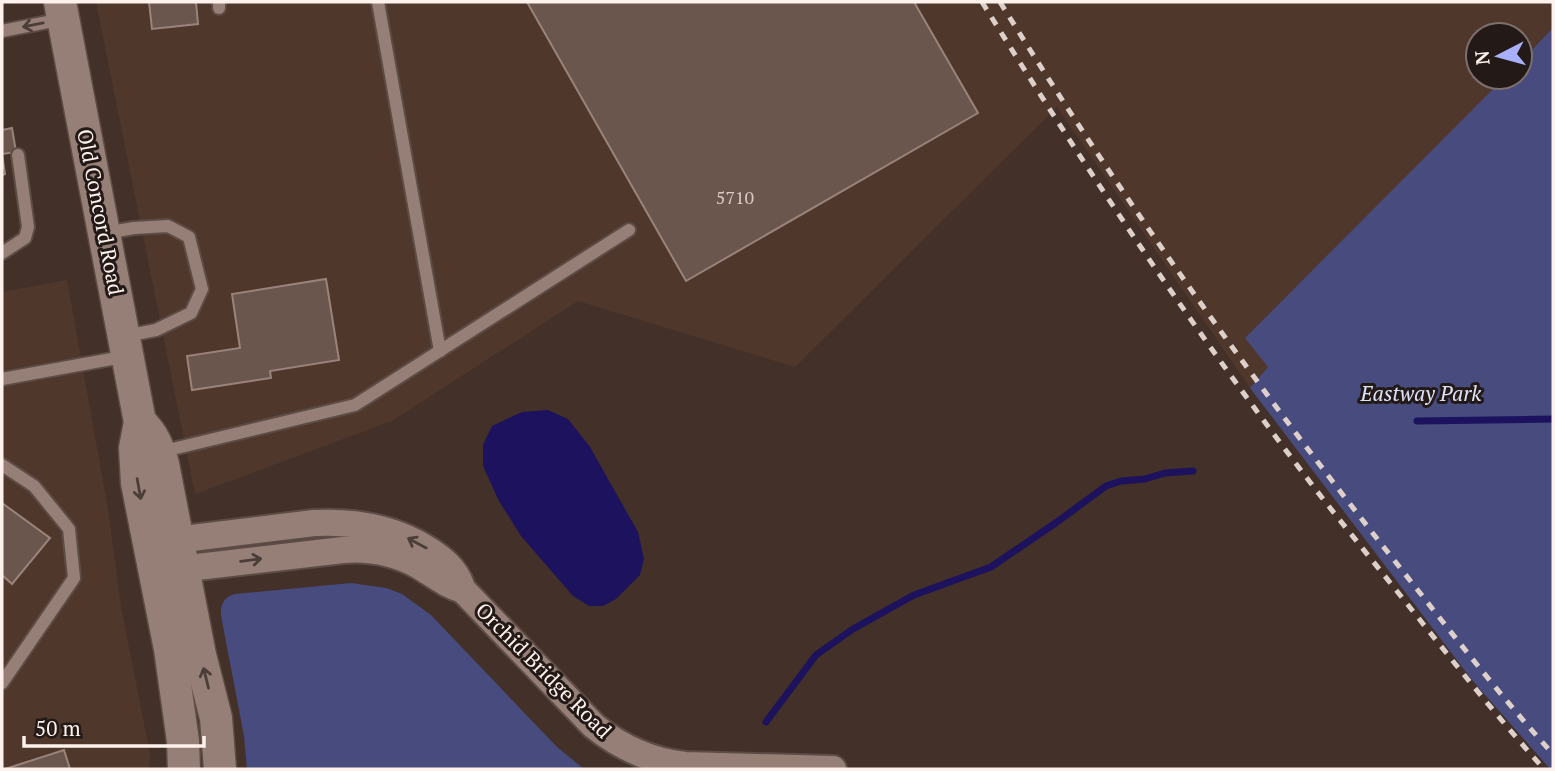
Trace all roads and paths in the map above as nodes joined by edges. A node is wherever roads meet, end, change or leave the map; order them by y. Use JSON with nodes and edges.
{"nodes":[{"id":1,"x":379,"y":2,"type":"edge"},
{"id":2,"x":62,"y":10,"type":"edge"},
{"id":3,"x":2,"y":31,"type":"edge"},
{"id":4,"x":18,"y":155,"type":"dead end"},
{"id":5,"x":629,"y":230,"type":"dead end"},
{"id":6,"x":105,"y":233,"type":"junction"},
{"id":7,"x":2,"y":253,"type":"edge"},
{"id":8,"x":126,"y":346,"type":"junction"},
{"id":9,"x":440,"y":351,"type":"junction"},
{"id":10,"x":2,"y":379,"type":"edge"},
{"id":11,"x":140,"y":422,"type":"junction"},
{"id":12,"x":159,"y":452,"type":"junction"},
{"id":13,"x":2,"y":465,"type":"edge"},
{"id":14,"x":166,"y":556,"type":"junction"},
{"id":15,"x":2,"y":683,"type":"edge"},
{"id":16,"x":184,"y":769,"type":"edge"},
{"id":17,"x":220,"y":769,"type":"edge"},
{"id":18,"x":833,"y":769,"type":"edge"}],
"edges":[{"from":1,"to":9,"type":"lane"},
{"from":2,"to":3,"type":"lane","one_way":true},
{"from":2,"to":6,"type":"street","name":"Old Concord Road"},
{"from":4,"to":7,"type":"lane"},
{"from":5,"to":9,"type":"lane"},
{"from":6,"to":8,"type":"street","name":"Old Concord Road"},
{"from":6,"to":8,"type":"lane"},
{"from":8,"to":10,"type":"lane"},
{"from":8,"to":11,"type":"street","name":"Old Concord Road"},
{"from":9,"to":12,"type":"lane"},
{"from":11,"to":12,"type":"street","name":"Old Concord Road"},
{"from":11,"to":14,"type":"street","name":"Old Concord Road","one_way":true},
{"from":12,"to":14,"type":"street","name":"Old Concord Road"},
{"from":13,"to":15,"type":"lane"},
{"from":14,"to":16,"type":"street","name":"Old Concord Road"},
{"from":17,"to":14,"type":"street","name":"Old Concord Road","one_way":true},
{"from":14,"to":18,"type":"street","name":"Orchid Bridge Road"}]}
